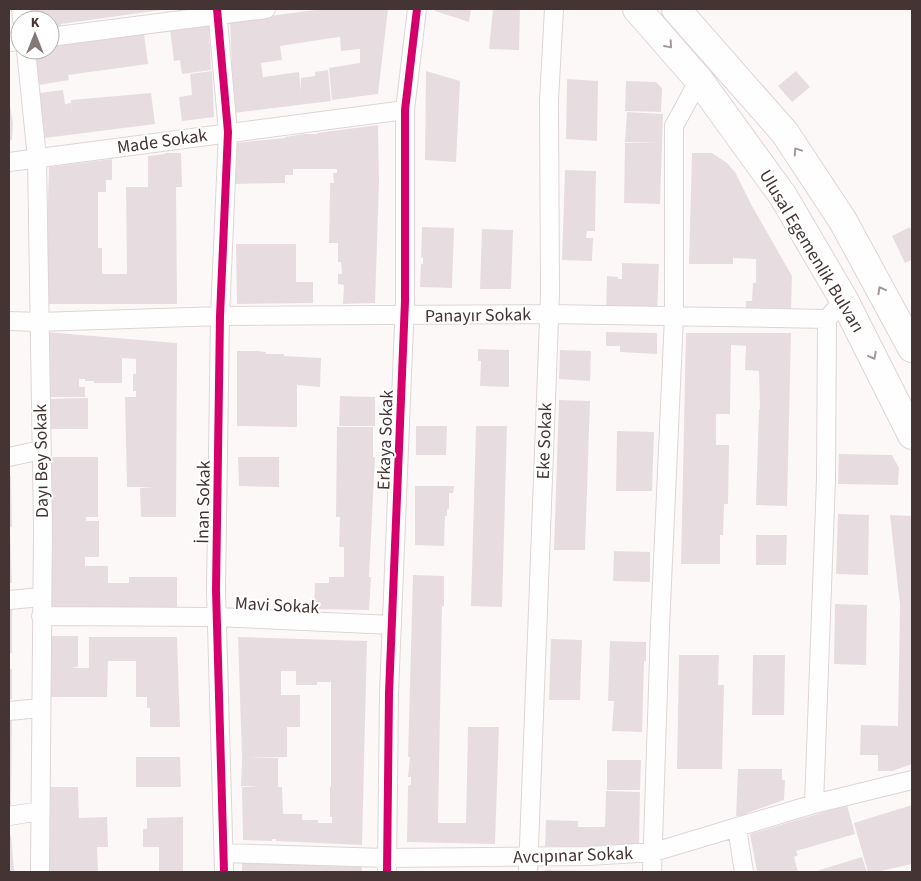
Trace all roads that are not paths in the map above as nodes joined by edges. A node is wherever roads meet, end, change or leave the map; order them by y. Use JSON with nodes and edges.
{"nodes":[{"id":1,"x":266,"y":9,"type":"edge"},
{"id":2,"x":417,"y":9,"type":"edge"},
{"id":3,"x":554,"y":9,"type":"edge"},
{"id":4,"x":637,"y":9,"type":"edge"},
{"id":5,"x":676,"y":9,"type":"edge"},
{"id":6,"x":217,"y":12,"type":"edge"},
{"id":7,"x":60,"y":36,"type":"edge"},
{"id":8,"x":27,"y":60,"type":"edge"},
{"id":9,"x":699,"y":80,"type":"junction"},
{"id":10,"x":405,"y":110,"type":"junction"},
{"id":11,"x":228,"y":132,"type":"junction"},
{"id":12,"x":38,"y":158,"type":"junction"},
{"id":13,"x":9,"y":162,"type":"edge"},
{"id":14,"x":835,"y":310,"type":"junction"},
{"id":15,"x":549,"y":314,"type":"junction"},
{"id":16,"x":220,"y":316,"type":"junction"},
{"id":17,"x":404,"y":316,"type":"junction"},
{"id":18,"x":674,"y":317,"type":"junction"},
{"id":19,"x":9,"y":321,"type":"edge"},
{"id":20,"x":39,"y":322,"type":"junction"},
{"id":21,"x":912,"y":348,"type":"edge"},
{"id":22,"x":912,"y":435,"type":"edge"},
{"id":23,"x":41,"y":450,"type":"junction"},
{"id":24,"x":9,"y":457,"type":"edge"},
{"id":25,"x":41,"y":597,"type":"junction"},
{"id":26,"x":9,"y":600,"type":"edge"},
{"id":27,"x":41,"y":616,"type":"junction"},
{"id":28,"x":217,"y":617,"type":"junction"},
{"id":29,"x":392,"y":625,"type":"junction"},
{"id":30,"x":40,"y":708,"type":"junction"},
{"id":31,"x":9,"y":711,"type":"edge"},
{"id":32,"x":912,"y":780,"type":"edge"},
{"id":33,"x":814,"y":804,"type":"junction"},
{"id":34,"x":40,"y":811,"type":"junction"},
{"id":35,"x":9,"y":816,"type":"edge"},
{"id":36,"x":737,"y":828,"type":"junction"},
{"id":37,"x":654,"y":852,"type":"junction"},
{"id":38,"x":224,"y":853,"type":"junction"},
{"id":39,"x":528,"y":864,"type":"edge"},
{"id":40,"x":387,"y":865,"type":"edge"},
{"id":41,"x":40,"y":872,"type":"edge"},
{"id":42,"x":224,"y":872,"type":"edge"},
{"id":43,"x":652,"y":872,"type":"edge"},
{"id":44,"x":744,"y":872,"type":"edge"}],
"edges":[{"from":1,"to":6,"type":"street"},
{"from":2,"to":10,"type":"street","name":"Erkaya Sokak"},
{"from":3,"to":15,"type":"street","name":"Eke Sokak"},
{"from":4,"to":9,"type":"main road","name":"Ulusal Egemenlik Bulvarı","one_way":true},
{"from":21,"to":5,"type":"main road","one_way":true},
{"from":6,"to":7,"type":"street"},
{"from":6,"to":11,"type":"street","name":"İnan Sokak"},
{"from":8,"to":12,"type":"street","name":"Dayı Bey Sokak"},
{"from":9,"to":14,"type":"main road","name":"Ulusal Egemenlik Bulvarı"},
{"from":9,"to":18,"type":"street"},
{"from":10,"to":11,"type":"street","name":"Made Sokak"},
{"from":10,"to":17,"type":"street","name":"Erkaya Sokak"},
{"from":11,"to":12,"type":"street","name":"Made Sokak"},
{"from":11,"to":16,"type":"street","name":"İnan Sokak"},
{"from":12,"to":13,"type":"street","name":"Made Sokak"},
{"from":12,"to":20,"type":"street","name":"Dayı Bey Sokak"},
{"from":14,"to":18,"type":"street","name":"Panayır Sokak"},
{"from":14,"to":22,"type":"main road","name":"Ulusal Egemenlik Bulvarı","one_way":true},
{"from":14,"to":33,"type":"street"},
{"from":15,"to":17,"type":"street","name":"Panayır Sokak"},
{"from":15,"to":18,"type":"street","name":"Panayır Sokak"},
{"from":15,"to":39,"type":"street","name":"Eke Sokak"},
{"from":16,"to":17,"type":"street","name":"Panayır Sokak"},
{"from":16,"to":20,"type":"street","name":"Panayır Sokak"},
{"from":16,"to":28,"type":"street","name":"İnan Sokak"},
{"from":17,"to":29,"type":"street","name":"Erkaya Sokak"},
{"from":18,"to":37,"type":"street"},
{"from":19,"to":20,"type":"street","name":"Panayır Sokak"},
{"from":20,"to":23,"type":"street","name":"Dayı Bey Sokak"},
{"from":23,"to":24,"type":"street"},
{"from":23,"to":25,"type":"street","name":"Dayı Bey Sokak"},
{"from":25,"to":26,"type":"street"},
{"from":25,"to":27,"type":"street","name":"Dayı Bey Sokak"},
{"from":27,"to":28,"type":"street","name":"Mavi Sokak"},
{"from":27,"to":30,"type":"street","name":"Dayı Bey Sokak"},
{"from":28,"to":29,"type":"street","name":"Mavi Sokak"},
{"from":28,"to":38,"type":"street","name":"İnan Sokak"},
{"from":29,"to":40,"type":"street","name":"Erkaya Sokak"},
{"from":30,"to":31,"type":"street"},
{"from":30,"to":34,"type":"street","name":"Dayı Bey Sokak"},
{"from":32,"to":33,"type":"street","name":"Avcıpınar Sokak"},
{"from":33,"to":36,"type":"street","name":"Avcıpınar Sokak"},
{"from":34,"to":35,"type":"street"},
{"from":34,"to":41,"type":"street","name":"Dayı Bey Sokak"},
{"from":36,"to":37,"type":"street","name":"Avcıpınar Sokak"},
{"from":36,"to":44,"type":"street"},
{"from":37,"to":39,"type":"street","name":"Avcıpınar Sokak"},
{"from":37,"to":43,"type":"street"},
{"from":38,"to":40,"type":"street","name":"Avcıpınar Sokak"},
{"from":38,"to":42,"type":"street","name":"İnan Sokak"},
{"from":39,"to":40,"type":"street","name":"Avcıpınar Sokak"}]}
